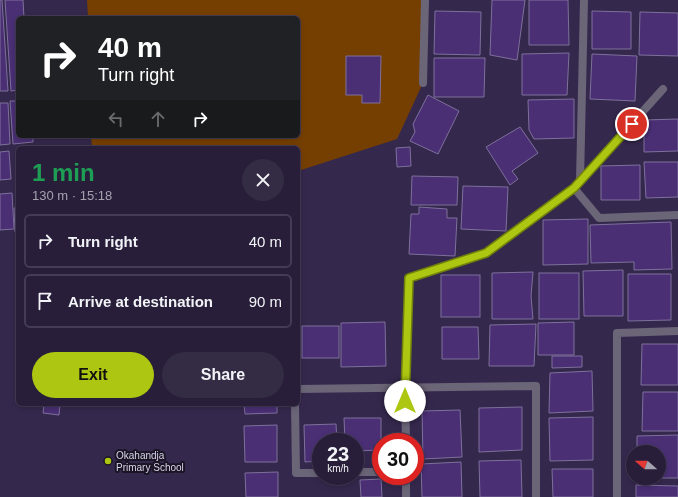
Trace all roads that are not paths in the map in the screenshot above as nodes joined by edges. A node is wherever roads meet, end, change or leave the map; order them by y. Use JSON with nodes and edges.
{"nodes":[{"id":1,"x":425,"y":0,"type":"edge"},
{"id":2,"x":584,"y":0,"type":"edge"},
{"id":3,"x":423,"y":83,"type":"dead end"},
{"id":4,"x":663,"y":89,"type":"dead end"},
{"id":5,"x":580,"y":181,"type":"junction"},
{"id":6,"x":574,"y":188,"type":"junction"},
{"id":7,"x":678,"y":215,"type":"edge"},
{"id":8,"x":678,"y":331,"type":"edge"},
{"id":9,"x":405,"y":388,"type":"junction"},
{"id":10,"x":300,"y":389,"type":"edge"},
{"id":11,"x":295,"y":406,"type":"edge"},
{"id":12,"x":406,"y":433,"type":"edge"},
{"id":13,"x":312,"y":473,"type":"edge"},
{"id":14,"x":406,"y":485,"type":"edge"},
{"id":15,"x":406,"y":497,"type":"edge"},
{"id":16,"x":536,"y":497,"type":"edge"},
{"id":17,"x":617,"y":497,"type":"edge"}],
"edges":[{"from":1,"to":3,"type":"street"},
{"from":2,"to":5,"type":"street"},
{"from":4,"to":5,"type":"street"},
{"from":5,"to":6,"type":"street"},
{"from":6,"to":7,"type":"street"},
{"from":6,"to":9,"type":"street"},
{"from":8,"to":17,"type":"street"},
{"from":9,"to":10,"type":"street"},
{"from":9,"to":12,"type":"street"},
{"from":9,"to":16,"type":"street"},
{"from":11,"to":13,"type":"street"},
{"from":14,"to":15,"type":"street"}]}
